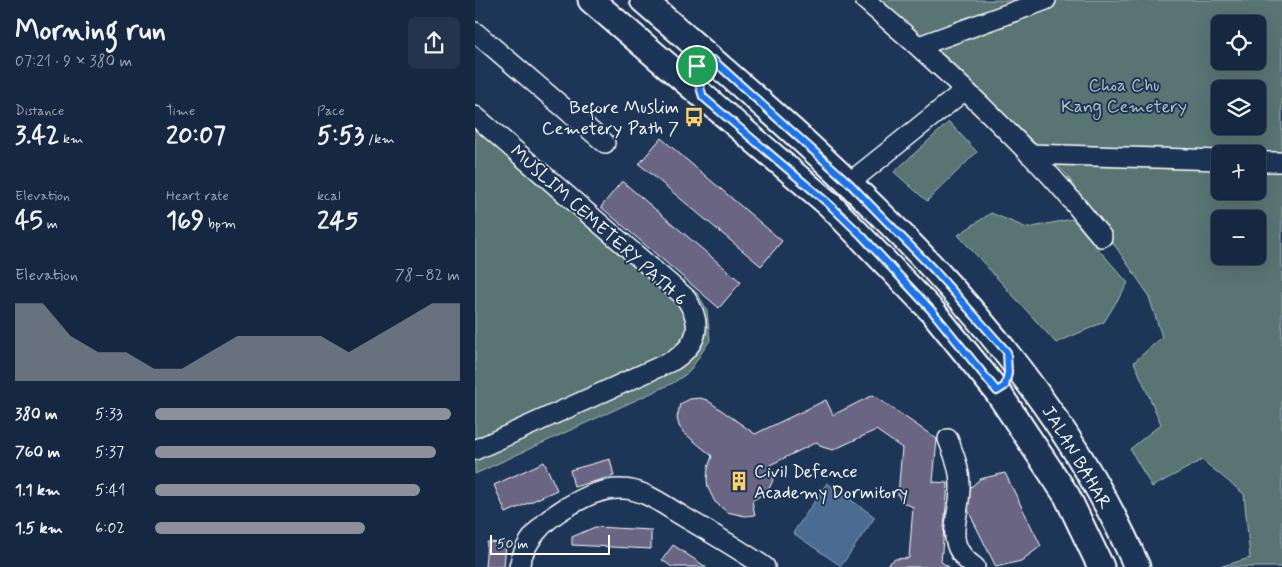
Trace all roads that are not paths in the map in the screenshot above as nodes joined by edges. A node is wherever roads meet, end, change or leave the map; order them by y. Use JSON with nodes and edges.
{"nodes":[{"id":1,"x":591,"y":0,"type":"edge"},
{"id":2,"x":643,"y":0,"type":"edge"},
{"id":3,"x":865,"y":0,"type":"edge"},
{"id":4,"x":1046,"y":0,"type":"edge"},
{"id":5,"x":475,"y":32,"type":"edge"},
{"id":6,"x":919,"y":46,"type":"junction"},
{"id":7,"x":713,"y":60,"type":"junction"},
{"id":8,"x":965,"y":90,"type":"junction"},
{"id":9,"x":703,"y":97,"type":"junction"},
{"id":10,"x":475,"y":116,"type":"edge"},
{"id":11,"x":605,"y":143,"type":"dead end"},
{"id":12,"x":1029,"y":154,"type":"junction"},
{"id":13,"x":1211,"y":160,"type":"edge"},
{"id":14,"x":1266,"y":162,"type":"edge"},
{"id":15,"x":1282,"y":162,"type":"edge"},
{"id":16,"x":849,"y":183,"type":"junction"},
{"id":17,"x":1102,"y":237,"type":"dead end"},
{"id":18,"x":1007,"y":352,"type":"junction"},
{"id":19,"x":997,"y":391,"type":"junction"},
{"id":20,"x":948,"y":439,"type":"dead end"},
{"id":21,"x":475,"y":450,"type":"edge"},
{"id":22,"x":763,"y":566,"type":"edge"},
{"id":23,"x":519,"y":567,"type":"edge"},
{"id":24,"x":975,"y":567,"type":"edge"},
{"id":25,"x":1101,"y":567,"type":"edge"},
{"id":26,"x":1137,"y":567,"type":"edge"}],
"edges":[{"from":1,"to":9,"type":"main road","name":"JALAN BAHAR"},
{"from":2,"to":7,"type":"main road","name":"JALAN BAHAR"},
{"from":3,"to":6,"type":"lane"},
{"from":4,"to":6,"type":"lane"},
{"from":5,"to":11,"type":"lane"},
{"from":6,"to":8,"type":"lane"},
{"from":7,"to":9,"type":"main road"},
{"from":7,"to":16,"type":"main road","name":"JALAN BAHAR"},
{"from":8,"to":12,"type":"lane"},
{"from":8,"to":16,"type":"lane"},
{"from":9,"to":19,"type":"main road","name":"JALAN BAHAR"},
{"from":10,"to":21,"type":"lane","name":"MUSLIM CEMETERY PATH 6"},
{"from":12,"to":13,"type":"lane"},
{"from":12,"to":17,"type":"lane"},
{"from":14,"to":15,"type":"lane"},
{"from":16,"to":18,"type":"main road","name":"JALAN BAHAR"},
{"from":18,"to":19,"type":"main road"},
{"from":18,"to":26,"type":"main road","name":"JALAN BAHAR"},
{"from":19,"to":25,"type":"main road","name":"JALAN BAHAR"},
{"from":20,"to":24,"type":"lane"},
{"from":22,"to":23,"type":"lane"}]}
